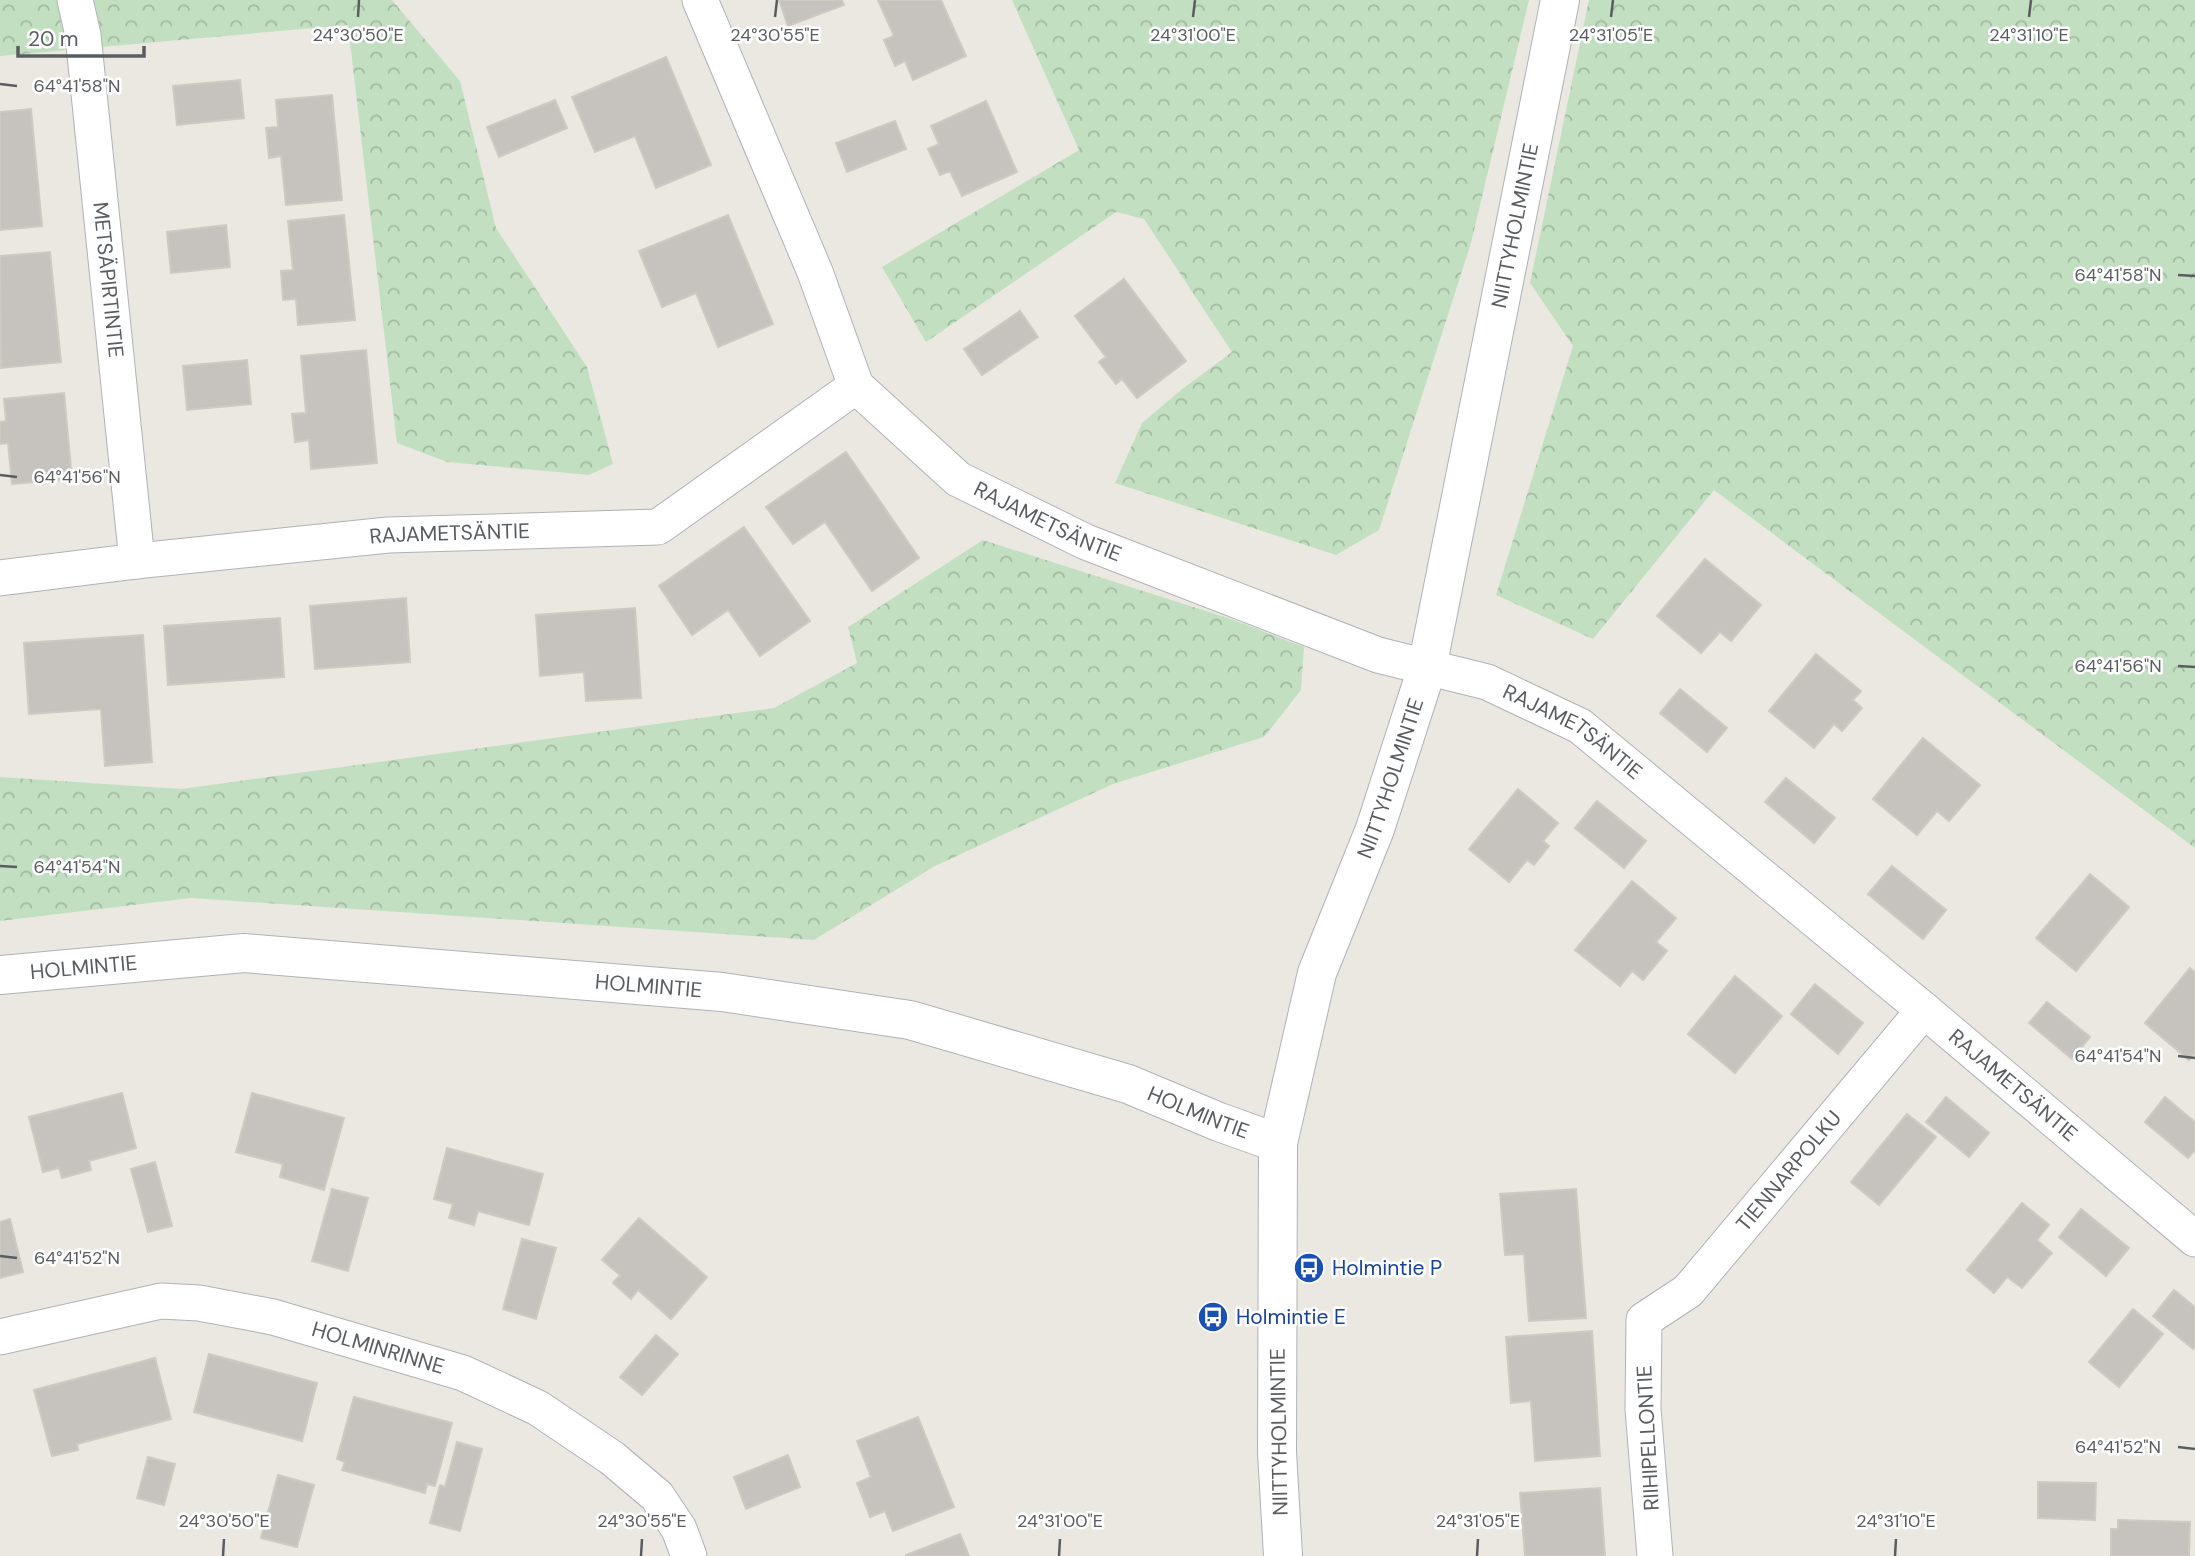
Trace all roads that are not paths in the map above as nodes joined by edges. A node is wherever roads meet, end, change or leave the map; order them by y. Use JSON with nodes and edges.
{"nodes":[{"id":1,"x":75,"y":0,"type":"edge"},
{"id":2,"x":700,"y":0,"type":"edge"},
{"id":3,"x":1560,"y":0,"type":"edge"},
{"id":4,"x":856,"y":386,"type":"junction"},
{"id":5,"x":137,"y":561,"type":"junction"},
{"id":6,"x":0,"y":578,"type":"edge"},
{"id":7,"x":1427,"y":668,"type":"junction"},
{"id":8,"x":0,"y":975,"type":"edge"},
{"id":9,"x":1924,"y":1010,"type":"junction"},
{"id":10,"x":1278,"y":1143,"type":"junction"},
{"id":11,"x":2195,"y":1239,"type":"edge"},
{"id":12,"x":1644,"y":1320,"type":"joint"},
{"id":13,"x":0,"y":1337,"type":"edge"},
{"id":14,"x":689,"y":1556,"type":"edge"},
{"id":15,"x":1283,"y":1556,"type":"edge"},
{"id":16,"x":1655,"y":1556,"type":"edge"}],
"edges":[{"from":1,"to":5,"type":"street","name":"METSÄPIRTINTIE"},
{"from":2,"to":4,"type":"street","name":"RAJAMETSÄNTIE"},
{"from":3,"to":7,"type":"street","name":"NIITTYHOLMINTIE"},
{"from":4,"to":5,"type":"street","name":"RAJAMETSÄNTIE"},
{"from":4,"to":7,"type":"street","name":"RAJAMETSÄNTIE"},
{"from":5,"to":6,"type":"street","name":"RAJAMETSÄNTIE"},
{"from":7,"to":9,"type":"street","name":"RAJAMETSÄNTIE"},
{"from":7,"to":10,"type":"street","name":"NIITTYHOLMINTIE"},
{"from":8,"to":10,"type":"street","name":"HOLMINTIE"},
{"from":9,"to":11,"type":"street","name":"RAJAMETSÄNTIE"},
{"from":9,"to":12,"type":"street","name":"TIENNARPOLKU"},
{"from":10,"to":15,"type":"street","name":"NIITTYHOLMINTIE"},
{"from":12,"to":16,"type":"street","name":"RIIHIPELLONTIE"},
{"from":13,"to":14,"type":"street","name":"HOLMINRINNE"}]}
